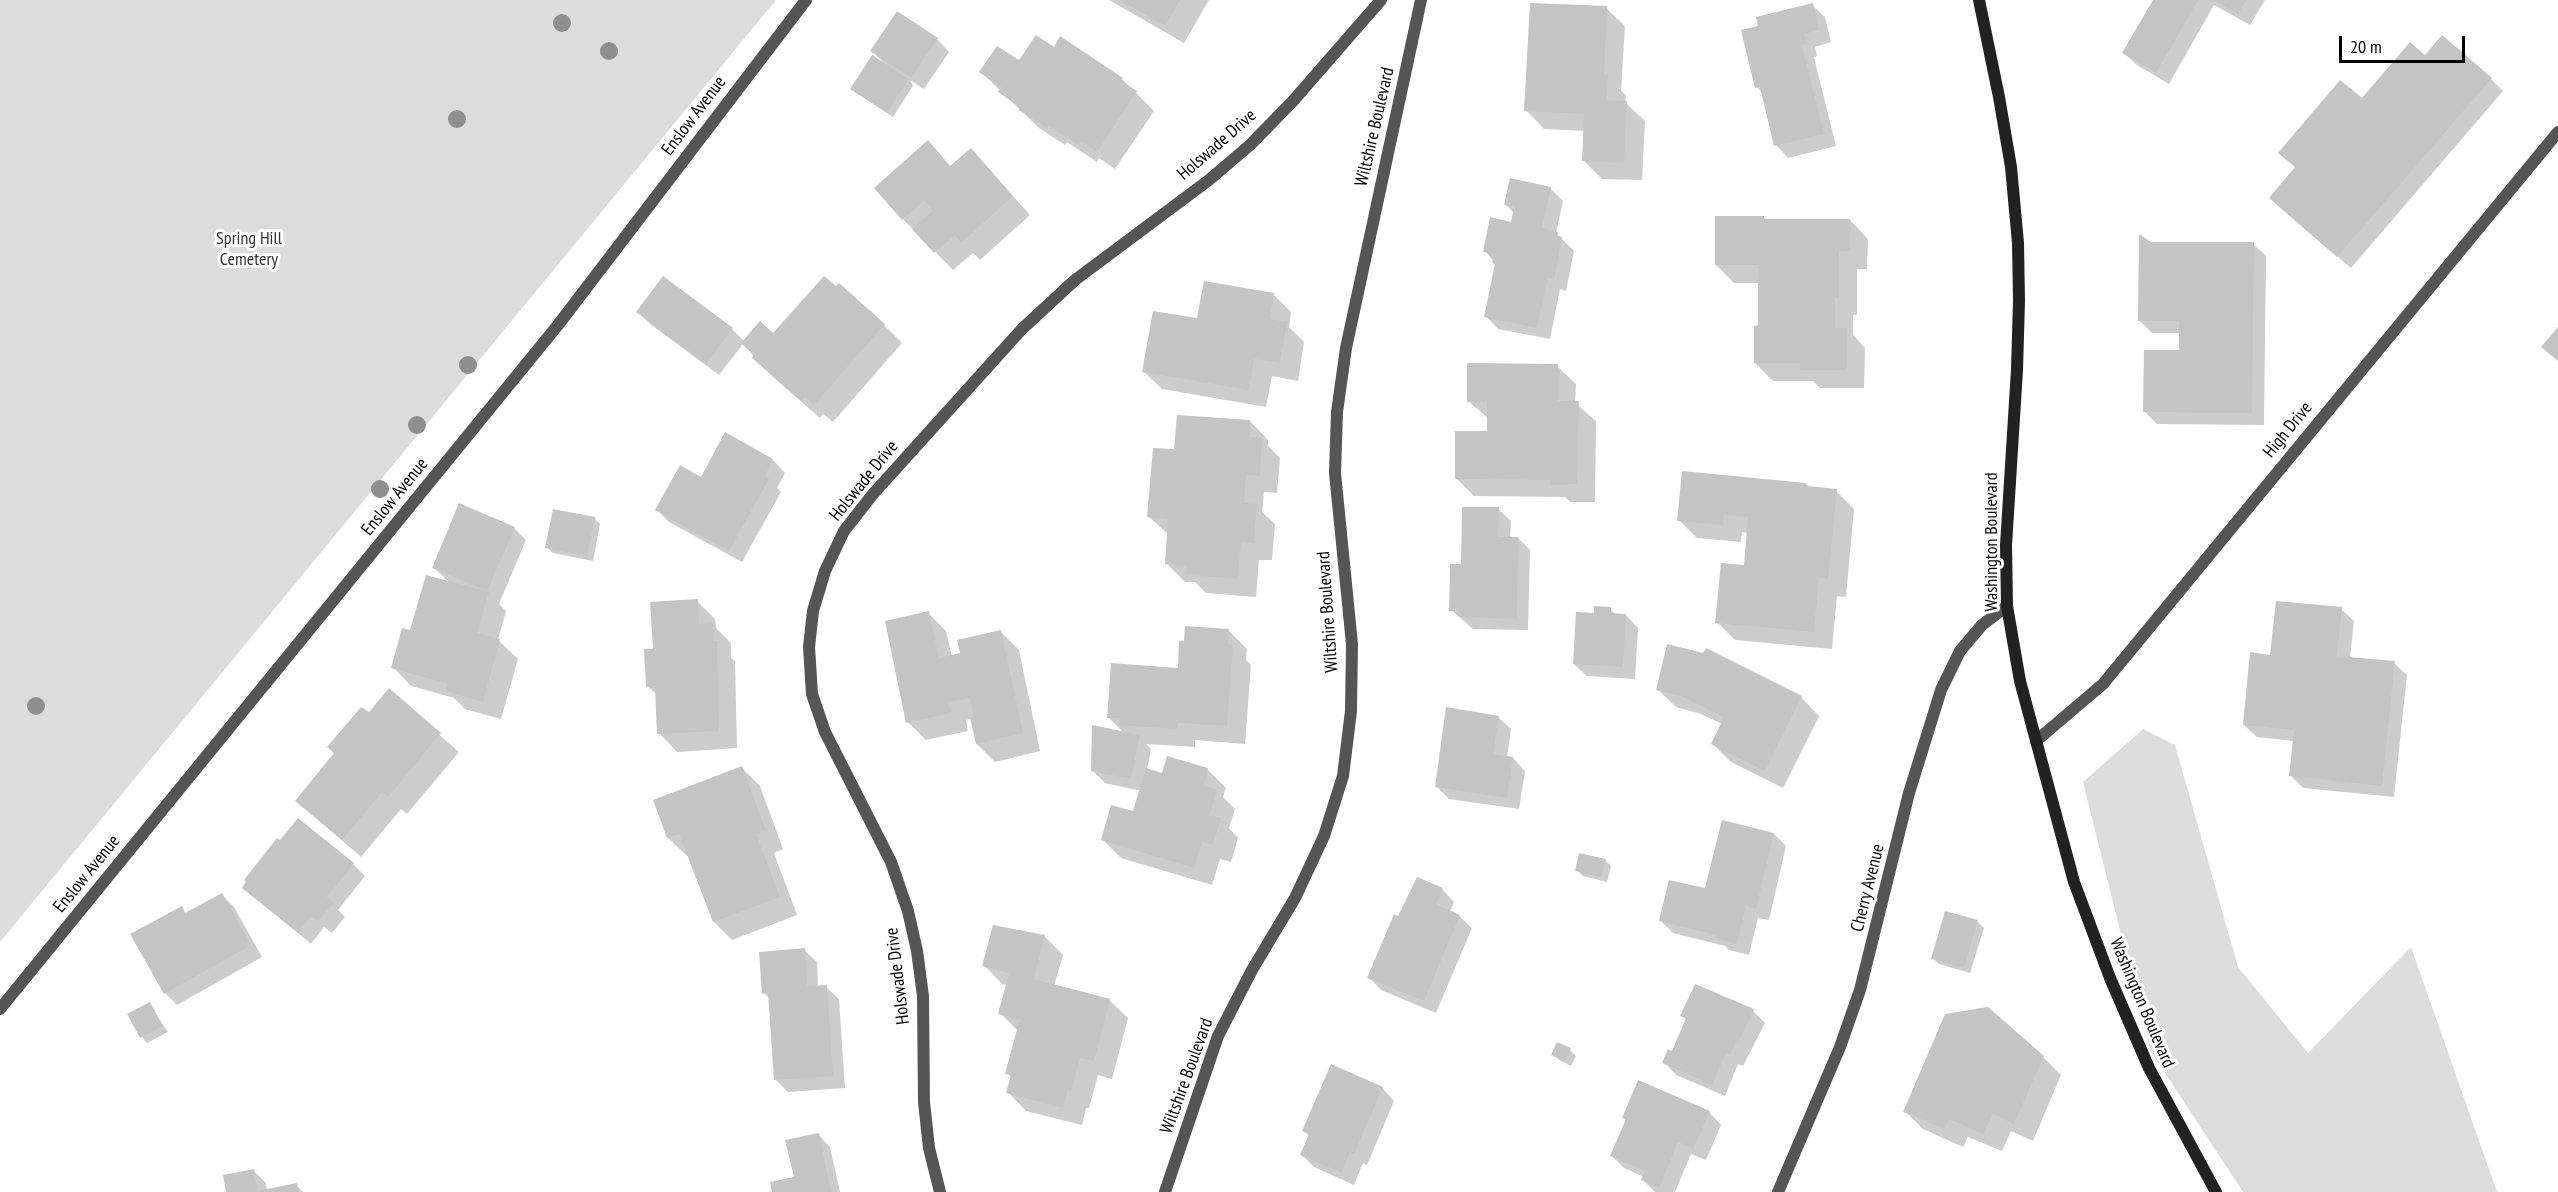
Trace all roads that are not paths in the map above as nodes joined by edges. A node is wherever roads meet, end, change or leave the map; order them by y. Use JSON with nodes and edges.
{"nodes":[{"id":1,"x":806,"y":0,"type":"edge"},
{"id":2,"x":1381,"y":0,"type":"edge"},
{"id":3,"x":1421,"y":0,"type":"edge"},
{"id":4,"x":1979,"y":0,"type":"edge"},
{"id":5,"x":2558,"y":132,"type":"edge"},
{"id":6,"x":2007,"y":606,"type":"junction"},
{"id":7,"x":2036,"y":741,"type":"junction"},
{"id":8,"x":0,"y":1009,"type":"edge"},
{"id":9,"x":940,"y":1192,"type":"edge"},
{"id":10,"x":1165,"y":1192,"type":"edge"},
{"id":11,"x":1779,"y":1192,"type":"edge"},
{"id":12,"x":2216,"y":1192,"type":"edge"}],
"edges":[{"from":1,"to":8,"type":"street","name":"Enslow Avenue"},
{"from":2,"to":9,"type":"street","name":"Holswade Drive"},
{"from":3,"to":10,"type":"street","name":"Wiltshire Boulevard"},
{"from":4,"to":6,"type":"street","name":"Washington Boulevard"},
{"from":5,"to":7,"type":"street","name":"High Drive"},
{"from":6,"to":7,"type":"street","name":"Washington Boulevard"},
{"from":6,"to":11,"type":"street","name":"Cherry Avenue"},
{"from":7,"to":12,"type":"street","name":"Washington Boulevard"}]}
